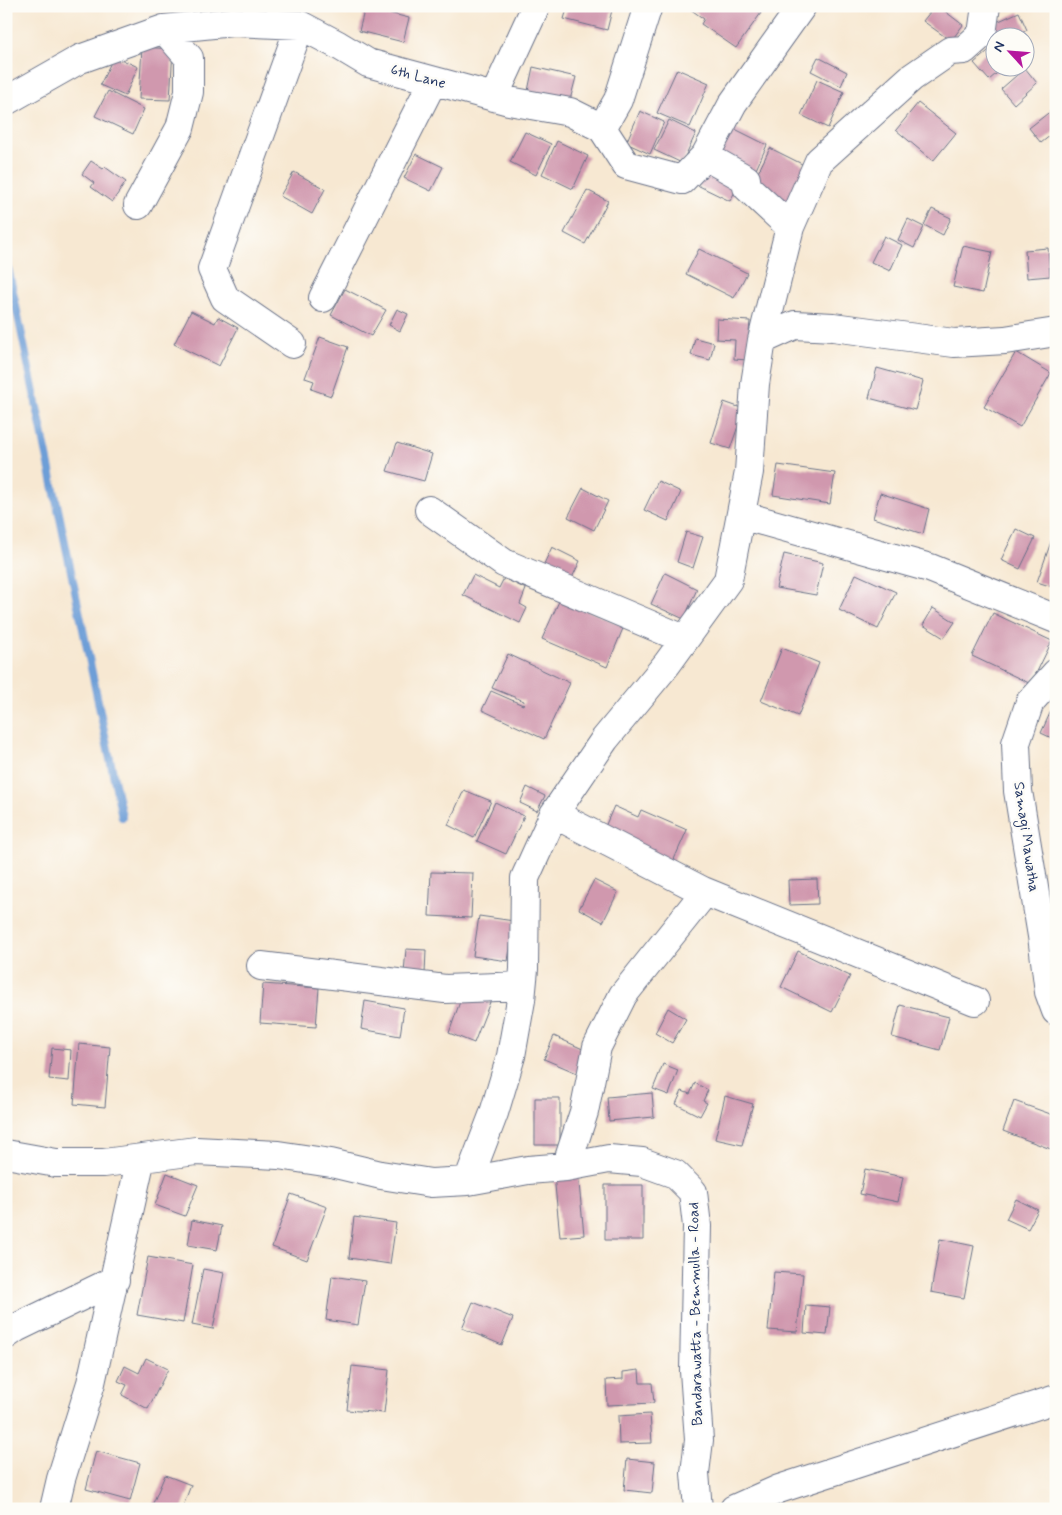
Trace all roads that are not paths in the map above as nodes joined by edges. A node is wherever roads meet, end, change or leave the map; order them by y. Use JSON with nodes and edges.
{"nodes":[{"id":1,"x":536,"y":6,"type":"edge"},
{"id":2,"x":648,"y":6,"type":"edge"},
{"id":3,"x":802,"y":6,"type":"edge"},
{"id":4,"x":986,"y":6,"type":"edge"},
{"id":5,"x":300,"y":25,"type":"junction"},
{"id":6,"x":164,"y":29,"type":"junction"},
{"id":7,"x":433,"y":81,"type":"junction"},
{"id":8,"x":494,"y":97,"type":"junction"},
{"id":9,"x":6,"y":101,"type":"edge"},
{"id":10,"x":602,"y":128,"type":"junction"},
{"id":11,"x":705,"y":156,"type":"junction"},
{"id":12,"x":138,"y":205,"type":"dead end"},
{"id":13,"x":790,"y":227,"type":"junction"},
{"id":14,"x":323,"y":298,"type":"dead end"},
{"id":15,"x":1056,"y":332,"type":"edge"},
{"id":16,"x":762,"y":340,"type":"junction"},
{"id":17,"x":292,"y":344,"type":"dead end"},
{"id":18,"x":429,"y":510,"type":"dead end"},
{"id":19,"x":741,"y":515,"type":"junction"},
{"id":20,"x":1056,"y":619,"type":"edge"},
{"id":21,"x":684,"y":639,"type":"junction"},
{"id":22,"x":1056,"y":673,"type":"edge"},
{"id":23,"x":554,"y":814,"type":"junction"},
{"id":24,"x":702,"y":891,"type":"junction"},
{"id":25,"x":261,"y":966,"type":"dead end"},
{"id":26,"x":522,"y":986,"type":"junction"},
{"id":27,"x":975,"y":1001,"type":"dead end"},
{"id":28,"x":1056,"y":1011,"type":"edge"},
{"id":29,"x":6,"y":1154,"type":"edge"},
{"id":30,"x":141,"y":1158,"type":"junction"},
{"id":31,"x":566,"y":1167,"type":"junction"},
{"id":32,"x":468,"y":1181,"type":"junction"},
{"id":33,"x":115,"y":1280,"type":"junction"},
{"id":34,"x":6,"y":1335,"type":"edge"},
{"id":35,"x":1056,"y":1399,"type":"edge"},
{"id":36,"x":54,"y":1509,"type":"edge"},
{"id":37,"x":698,"y":1509,"type":"edge"},
{"id":38,"x":734,"y":1509,"type":"edge"}],
"edges":[{"from":1,"to":8,"type":"street"},
{"from":2,"to":10,"type":"street"},
{"from":3,"to":11,"type":"street"},
{"from":4,"to":13,"type":"street"},
{"from":5,"to":6,"type":"street","name":"6th Lane"},
{"from":5,"to":7,"type":"street","name":"6th Lane"},
{"from":5,"to":17,"type":"street"},
{"from":6,"to":9,"type":"street","name":"6th Lane"},
{"from":6,"to":12,"type":"street"},
{"from":7,"to":8,"type":"street","name":"6th Lane"},
{"from":7,"to":14,"type":"street"},
{"from":8,"to":10,"type":"street","name":"6th Lane"},
{"from":10,"to":11,"type":"street"},
{"from":11,"to":13,"type":"street"},
{"from":13,"to":16,"type":"street"},
{"from":15,"to":16,"type":"street"},
{"from":16,"to":19,"type":"street"},
{"from":18,"to":21,"type":"street"},
{"from":19,"to":20,"type":"street"},
{"from":19,"to":21,"type":"street"},
{"from":21,"to":23,"type":"street"},
{"from":22,"to":28,"type":"street","name":"Samagi Mawatha"},
{"from":23,"to":24,"type":"street"},
{"from":23,"to":26,"type":"street"},
{"from":24,"to":27,"type":"street"},
{"from":24,"to":31,"type":"street"},
{"from":25,"to":26,"type":"street"},
{"from":26,"to":32,"type":"street"},
{"from":29,"to":30,"type":"street","name":"Bandarawatta - Bemmulla - Road"},
{"from":30,"to":32,"type":"street","name":"Bandarawatta - Bemmulla - Road"},
{"from":30,"to":33,"type":"street"},
{"from":31,"to":32,"type":"street","name":"Bandarawatta - Bemmulla - Road"},
{"from":31,"to":37,"type":"street","name":"Bandarawatta - Bemmulla - Road"},
{"from":33,"to":34,"type":"street"},
{"from":33,"to":36,"type":"street"},
{"from":35,"to":38,"type":"street"}]}
